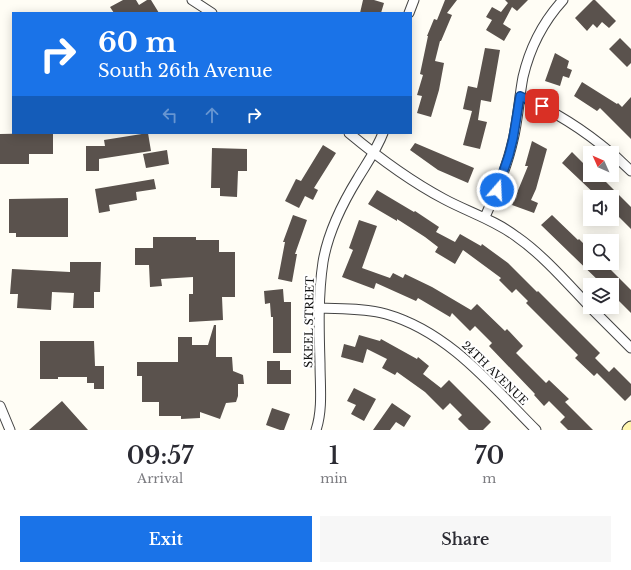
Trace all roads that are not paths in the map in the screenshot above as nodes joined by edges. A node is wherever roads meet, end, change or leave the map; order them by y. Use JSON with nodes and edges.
{"nodes":[{"id":1,"x":192,"y":0,"type":"edge"},
{"id":2,"x":414,"y":0,"type":"edge"},
{"id":3,"x":563,"y":0,"type":"edge"},
{"id":4,"x":210,"y":12,"type":"edge"},
{"id":5,"x":409,"y":12,"type":"edge"},
{"id":6,"x":520,"y":96,"type":"junction"},
{"id":7,"x":350,"y":134,"type":"edge"},
{"id":8,"x":383,"y":134,"type":"edge"},
{"id":9,"x":604,"y":146,"type":"edge"},
{"id":10,"x":373,"y":154,"type":"junction"},
{"id":11,"x":619,"y":160,"type":"edge"},
{"id":12,"x":631,"y":171,"type":"edge"},
{"id":13,"x":485,"y":217,"type":"junction"},
{"id":14,"x":583,"y":300,"type":"edge"},
{"id":15,"x":320,"y":308,"type":"junction"},
{"id":16,"x":597,"y":314,"type":"edge"},
{"id":17,"x":631,"y":348,"type":"edge"},
{"id":18,"x":0,"y":406,"type":"edge"},
{"id":19,"x":319,"y":429,"type":"edge"},
{"id":20,"x":10,"y":430,"type":"edge"},
{"id":21,"x":536,"y":430,"type":"edge"}],
"edges":[{"from":1,"to":4,"type":"street"},
{"from":2,"to":5,"type":"street"},
{"from":3,"to":6,"type":"street"},
{"from":6,"to":9,"type":"street"},
{"from":6,"to":13,"type":"street"},
{"from":7,"to":10,"type":"street"},
{"from":8,"to":10,"type":"street","name":"SKEEL STREET"},
{"from":10,"to":13,"type":"street"},
{"from":10,"to":15,"type":"street","name":"SKEEL STREET"},
{"from":11,"to":12,"type":"street"},
{"from":13,"to":14,"type":"street"},
{"from":15,"to":19,"type":"street","name":"SKEEL STREET"},
{"from":15,"to":21,"type":"street","name":"24TH AVENUE"},
{"from":16,"to":17,"type":"street"},
{"from":18,"to":20,"type":"street"}]}
